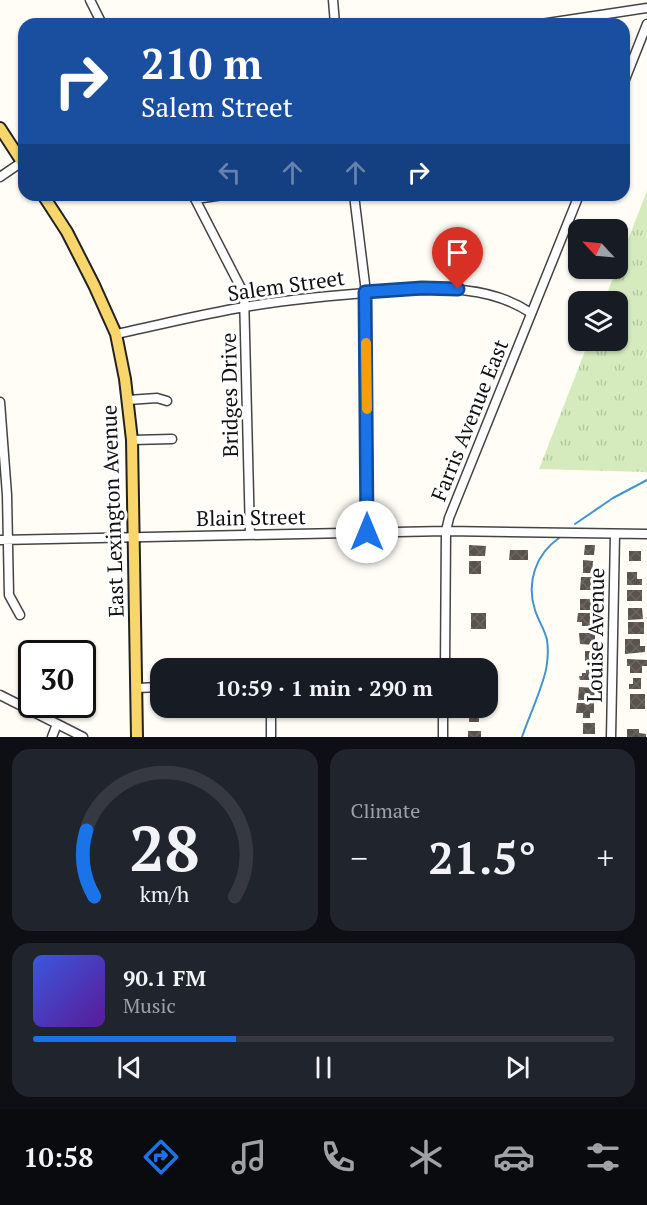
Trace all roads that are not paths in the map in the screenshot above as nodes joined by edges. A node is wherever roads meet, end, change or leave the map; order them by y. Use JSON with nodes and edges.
{"nodes":[{"id":1,"x":90,"y":0,"type":"edge"},
{"id":2,"x":333,"y":0,"type":"edge"},
{"id":3,"x":647,"y":8,"type":"edge"},
{"id":4,"x":99,"y":18,"type":"edge"},
{"id":5,"x":335,"y":18,"type":"edge"},
{"id":6,"x":581,"y":18,"type":"edge"},
{"id":7,"x":647,"y":24,"type":"edge"},
{"id":8,"x":630,"y":67,"type":"edge"},
{"id":9,"x":0,"y":128,"type":"edge"},
{"id":10,"x":18,"y":156,"type":"edge"},
{"id":11,"x":18,"y":167,"type":"edge"},
{"id":12,"x":0,"y":177,"type":"edge"},
{"id":13,"x":47,"y":201,"type":"edge"},
{"id":14,"x":196,"y":201,"type":"edge"},
{"id":15,"x":355,"y":201,"type":"edge"},
{"id":16,"x":577,"y":201,"type":"edge"},
{"id":17,"x":365,"y":292,"type":"junction"},
{"id":18,"x":245,"y":307,"type":"junction"},
{"id":19,"x":531,"y":313,"type":"junction"},
{"id":20,"x":116,"y":334,"type":"junction"},
{"id":21,"x":128,"y":400,"type":"junction"},
{"id":22,"x":166,"y":401,"type":"dead end"},
{"id":23,"x":0,"y":402,"type":"edge"},
{"id":24,"x":172,"y":439,"type":"dead end"},
{"id":25,"x":132,"y":440,"type":"junction"},
{"id":26,"x":446,"y":531,"type":"junction"},
{"id":27,"x":367,"y":532,"type":"junction"},
{"id":28,"x":615,"y":534,"type":"junction"},
{"id":29,"x":647,"y":534,"type":"edge"},
{"id":30,"x":250,"y":535,"type":"junction"},
{"id":31,"x":134,"y":537,"type":"junction"},
{"id":32,"x":4,"y":540,"type":"edge"},
{"id":33,"x":20,"y":615,"type":"dead end"},
{"id":34,"x":445,"y":658,"type":"edge"},
{"id":35,"x":150,"y":687,"type":"edge"},
{"id":36,"x":136,"y":688,"type":"junction"},
{"id":37,"x":0,"y":696,"type":"edge"},
{"id":38,"x":271,"y":718,"type":"edge"},
{"id":39,"x":443,"y":718,"type":"edge"},
{"id":40,"x":57,"y":724,"type":"junction"},
{"id":41,"x":52,"y":737,"type":"edge"},
{"id":42,"x":83,"y":737,"type":"edge"},
{"id":43,"x":137,"y":737,"type":"edge"},
{"id":44,"x":271,"y":737,"type":"edge"},
{"id":45,"x":443,"y":737,"type":"edge"},
{"id":46,"x":611,"y":737,"type":"edge"}],
"edges":[{"from":1,"to":4,"type":"street"},
{"from":2,"to":5,"type":"street"},
{"from":3,"to":6,"type":"street"},
{"from":7,"to":8,"type":"street"},
{"from":9,"to":10,"type":"main road"},
{"from":11,"to":12,"type":"street"},
{"from":13,"to":20,"type":"main road","name":"East Lexington Avenue"},
{"from":14,"to":18,"type":"street","name":"Bridges Drive"},
{"from":15,"to":17,"type":"street"},
{"from":16,"to":19,"type":"street","name":"Farris Avenue East"},
{"from":17,"to":18,"type":"street","name":"Salem Street"},
{"from":17,"to":19,"type":"street","name":"Salem Street"},
{"from":17,"to":27,"type":"street"},
{"from":18,"to":20,"type":"street","name":"Salem Street"},
{"from":18,"to":30,"type":"street","name":"Bridges Drive"},
{"from":19,"to":26,"type":"street","name":"Farris Avenue East"},
{"from":20,"to":21,"type":"main road","name":"East Lexington Avenue"},
{"from":21,"to":22,"type":"street"},
{"from":21,"to":25,"type":"main road","name":"East Lexington Avenue"},
{"from":23,"to":32,"type":"street"},
{"from":24,"to":25,"type":"street"},
{"from":25,"to":31,"type":"main road","name":"East Lexington Avenue"},
{"from":26,"to":27,"type":"street","name":"Blain Street"},
{"from":26,"to":28,"type":"street","name":"Blain Street"},
{"from":26,"to":34,"type":"street","name":"Farris Avenue East"},
{"from":27,"to":30,"type":"street","name":"Blain Street"},
{"from":28,"to":29,"type":"street","name":"Blain Street"},
{"from":28,"to":46,"type":"street","name":"Louise Avenue"},
{"from":30,"to":31,"type":"street","name":"Blain Street"},
{"from":31,"to":32,"type":"street","name":"Blain Street"},
{"from":31,"to":36,"type":"main road","name":"East Lexington Avenue"},
{"from":32,"to":33,"type":"street"},
{"from":35,"to":36,"type":"street"},
{"from":36,"to":43,"type":"main road","name":"East Lexington Avenue"},
{"from":37,"to":40,"type":"street"},
{"from":38,"to":44,"type":"street"},
{"from":39,"to":45,"type":"street"},
{"from":40,"to":41,"type":"street"},
{"from":40,"to":42,"type":"street"}]}
